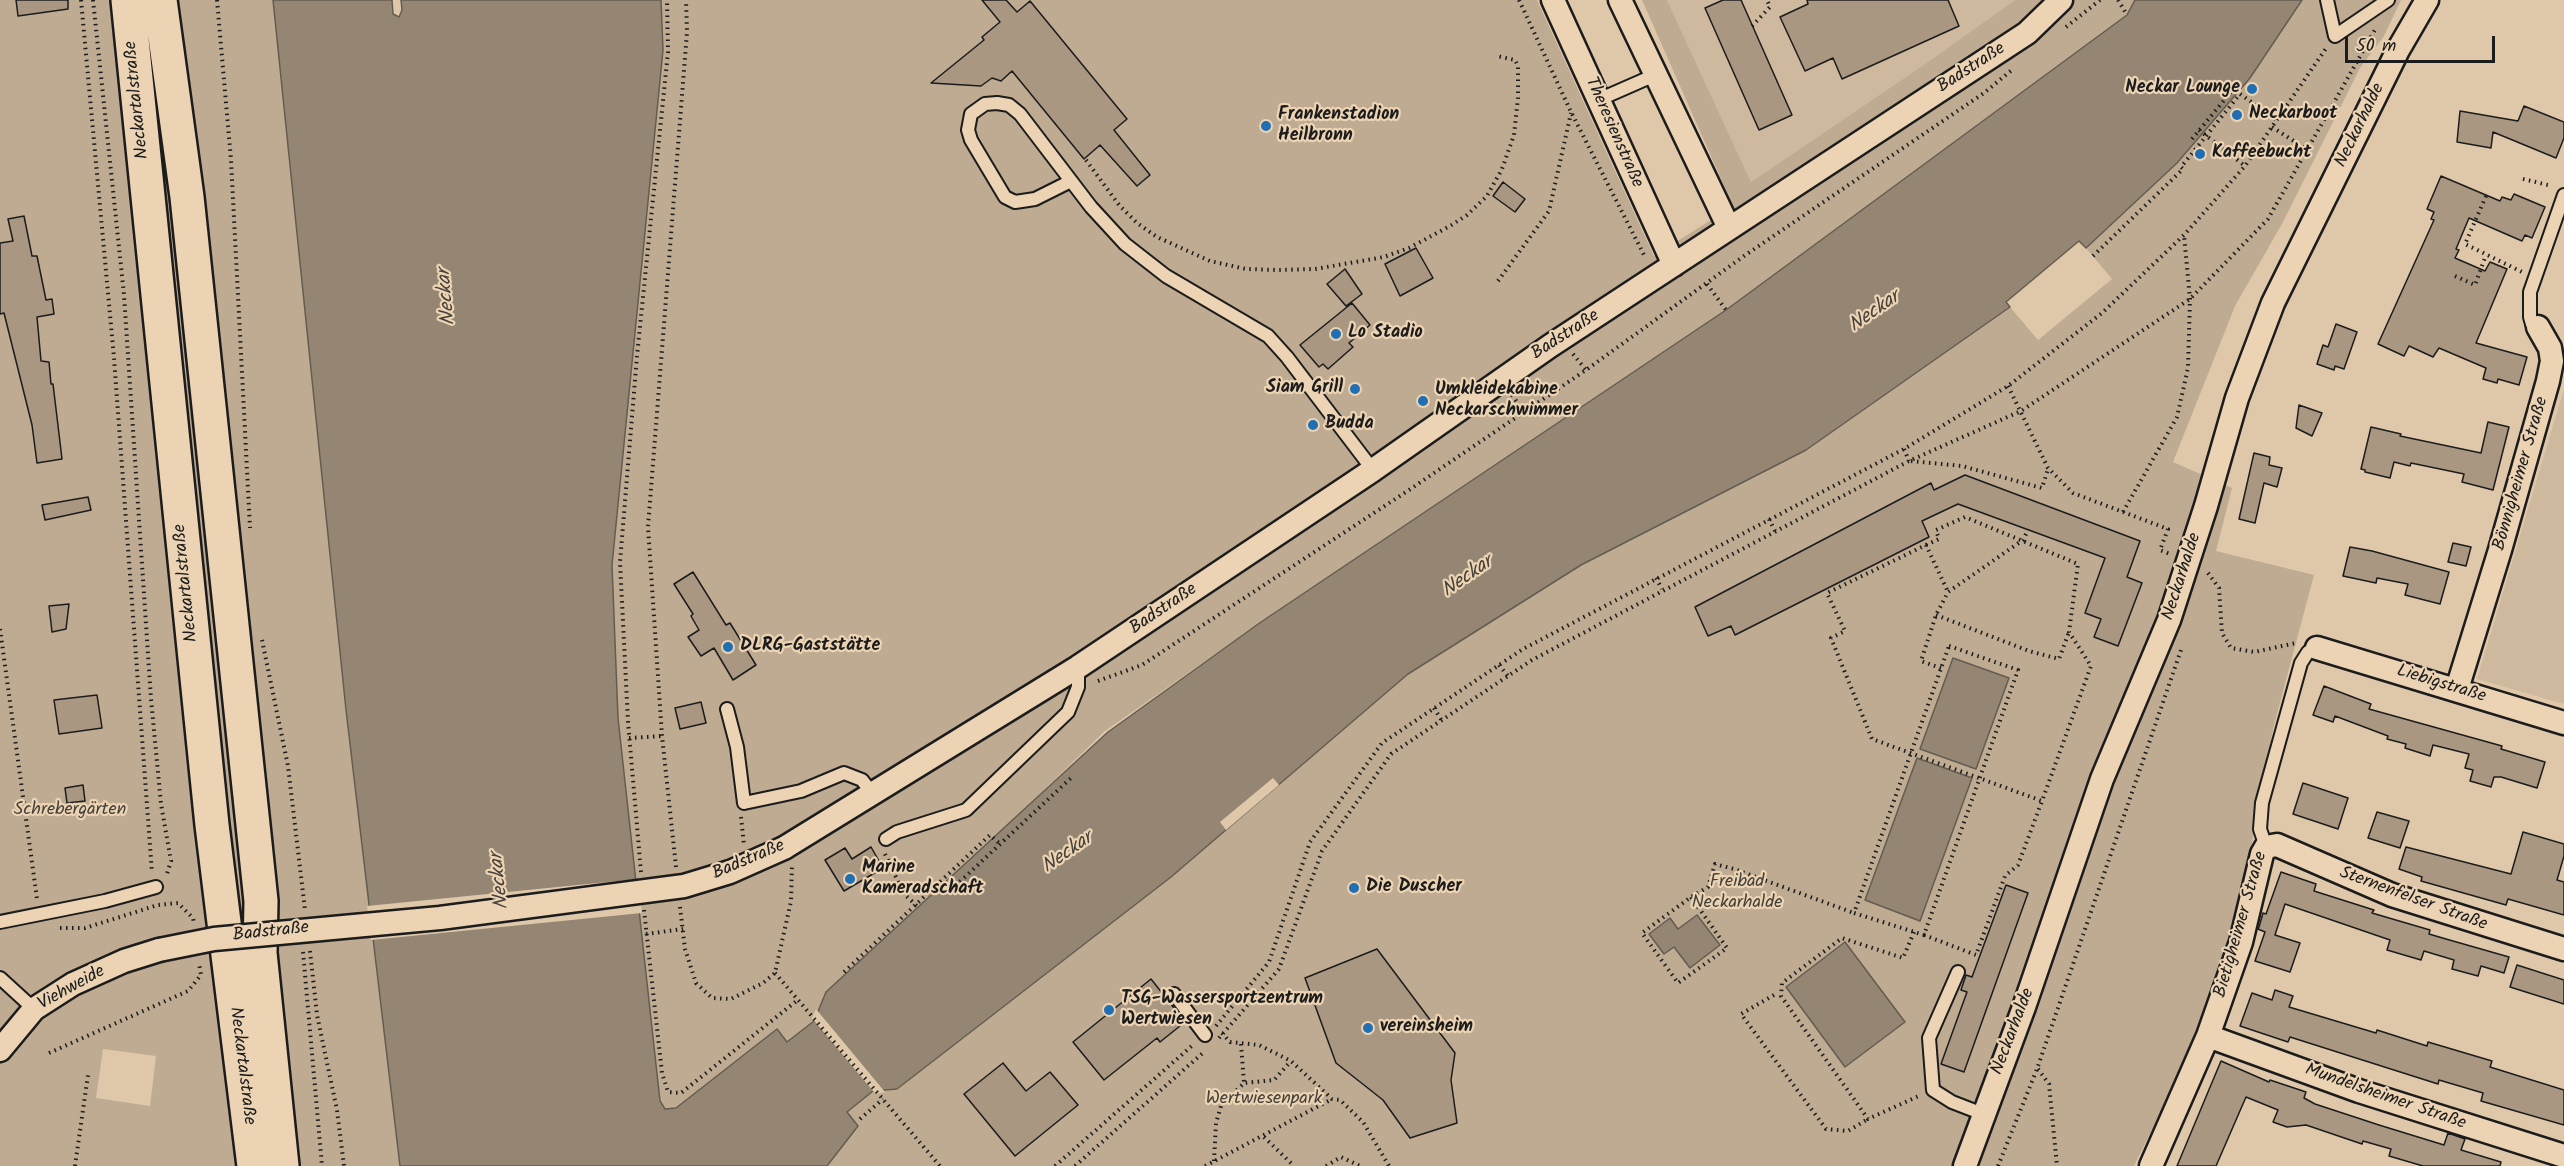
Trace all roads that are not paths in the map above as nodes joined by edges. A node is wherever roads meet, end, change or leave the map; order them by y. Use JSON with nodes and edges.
{"nodes":[{"id":1,"x":128,"y":0,"type":"edge"},
{"id":2,"x":160,"y":0,"type":"edge"},
{"id":3,"x":184,"y":0,"type":"edge"},
{"id":4,"x":1553,"y":0,"type":"edge"},
{"id":5,"x":1620,"y":0,"type":"edge"},
{"id":6,"x":2061,"y":0,"type":"edge"},
{"id":7,"x":2327,"y":0,"type":"edge"},
{"id":8,"x":2388,"y":0,"type":"edge"},
{"id":9,"x":2427,"y":0,"type":"edge"},
{"id":10,"x":1654,"y":75,"type":"junction"},
{"id":11,"x":1599,"y":100,"type":"junction"},
{"id":12,"x":1071,"y":181,"type":"junction"},
{"id":13,"x":2564,"y":195,"type":"edge"},
{"id":14,"x":187,"y":197,"type":"junction"},
{"id":15,"x":1729,"y":228,"type":"junction"},
{"id":16,"x":1674,"y":265,"type":"junction"},
{"id":17,"x":2538,"y":327,"type":"joint"},
{"id":18,"x":1373,"y":470,"type":"junction"},
{"id":19,"x":2317,"y":648,"type":"joint"},
{"id":20,"x":1078,"y":677,"type":"junction"},
{"id":21,"x":2457,"y":689,"type":"junction"},
{"id":22,"x":727,"y":709,"type":"dead end"},
{"id":23,"x":2564,"y":723,"type":"edge"},
{"id":24,"x":872,"y":793,"type":"junction"},
{"id":25,"x":886,"y":839,"type":"road end"},
{"id":26,"x":2266,"y":848,"type":"junction"},
{"id":27,"x":156,"y":886,"type":"road end"},
{"id":28,"x":0,"y":922,"type":"edge"},
{"id":29,"x":2564,"y":949,"type":"edge"},
{"id":30,"x":159,"y":950,"type":"joint"},
{"id":31,"x":1958,"y":972,"type":"dead end"},
{"id":32,"x":0,"y":978,"type":"edge"},
{"id":33,"x":1174,"y":994,"type":"dead end"},
{"id":34,"x":34,"y":1009,"type":"junction"},
{"id":35,"x":2208,"y":1036,"type":"junction"},
{"id":36,"x":1209,"y":1039,"type":"road end"},
{"id":37,"x":0,"y":1050,"type":"edge"},
{"id":38,"x":1983,"y":1114,"type":"junction"},
{"id":39,"x":2564,"y":1156,"type":"edge"},
{"id":40,"x":254,"y":1166,"type":"edge"},
{"id":41,"x":282,"y":1166,"type":"edge"},
{"id":42,"x":1965,"y":1166,"type":"edge"},
{"id":43,"x":2151,"y":1166,"type":"edge"}],
"edges":[{"from":1,"to":40,"type":"main road","name":"Neckartalstraße"},
{"from":2,"to":14,"type":"main road","name":"Neckartalstraße"},
{"from":3,"to":14,"type":"main road","name":"Neckartalstraße"},
{"from":4,"to":11,"type":"street","name":"Theresienstraße"},
{"from":5,"to":10,"type":"street"},
{"from":6,"to":15,"type":"street","name":"Badstraße"},
{"from":7,"to":8,"type":"lane"},
{"from":9,"to":38,"type":"street","name":"Neckarhalde"},
{"from":10,"to":11,"type":"lane"},
{"from":10,"to":15,"type":"street"},
{"from":11,"to":16,"type":"street","name":"Theresienstraße"},
{"from":12,"to":12,"type":"lane"},
{"from":12,"to":18,"type":"lane"},
{"from":13,"to":17,"type":"lane","name":"Bönnigheimer Straße"},
{"from":14,"to":41,"type":"main road","name":"Neckartalstraße"},
{"from":15,"to":16,"type":"street","name":"Badstraße"},
{"from":16,"to":18,"type":"street","name":"Badstraße"},
{"from":17,"to":21,"type":"street","name":"Bönnigheimer Straße"},
{"from":18,"to":20,"type":"street","name":"Badstraße"},
{"from":19,"to":21,"type":"street","name":"Liebigstraße"},
{"from":19,"to":26,"type":"lane","name":"Bietigheimer Straße"},
{"from":20,"to":24,"type":"street","name":"Badstraße"},
{"from":20,"to":25,"type":"lane"},
{"from":21,"to":23,"type":"street","name":"Liebigstraße"},
{"from":22,"to":24,"type":"lane"},
{"from":24,"to":30,"type":"street","name":"Badstraße","bridge":true},
{"from":26,"to":29,"type":"street","name":"Sternenfelser Straße"},
{"from":26,"to":35,"type":"street","name":"Bietigheimer Straße"},
{"from":27,"to":28,"type":"lane"},
{"from":30,"to":34,"type":"street","name":"Viehweide"},
{"from":31,"to":38,"type":"lane"},
{"from":32,"to":34,"type":"lane"},
{"from":33,"to":36,"type":"lane"},
{"from":34,"to":37,"type":"street","name":"Viehweide"},
{"from":35,"to":39,"type":"street","name":"Mundelsheimer Straße"},
{"from":35,"to":43,"type":"street","name":"Bietigheimer Straße"},
{"from":38,"to":42,"type":"street","name":"Neckarhalde"}]}
